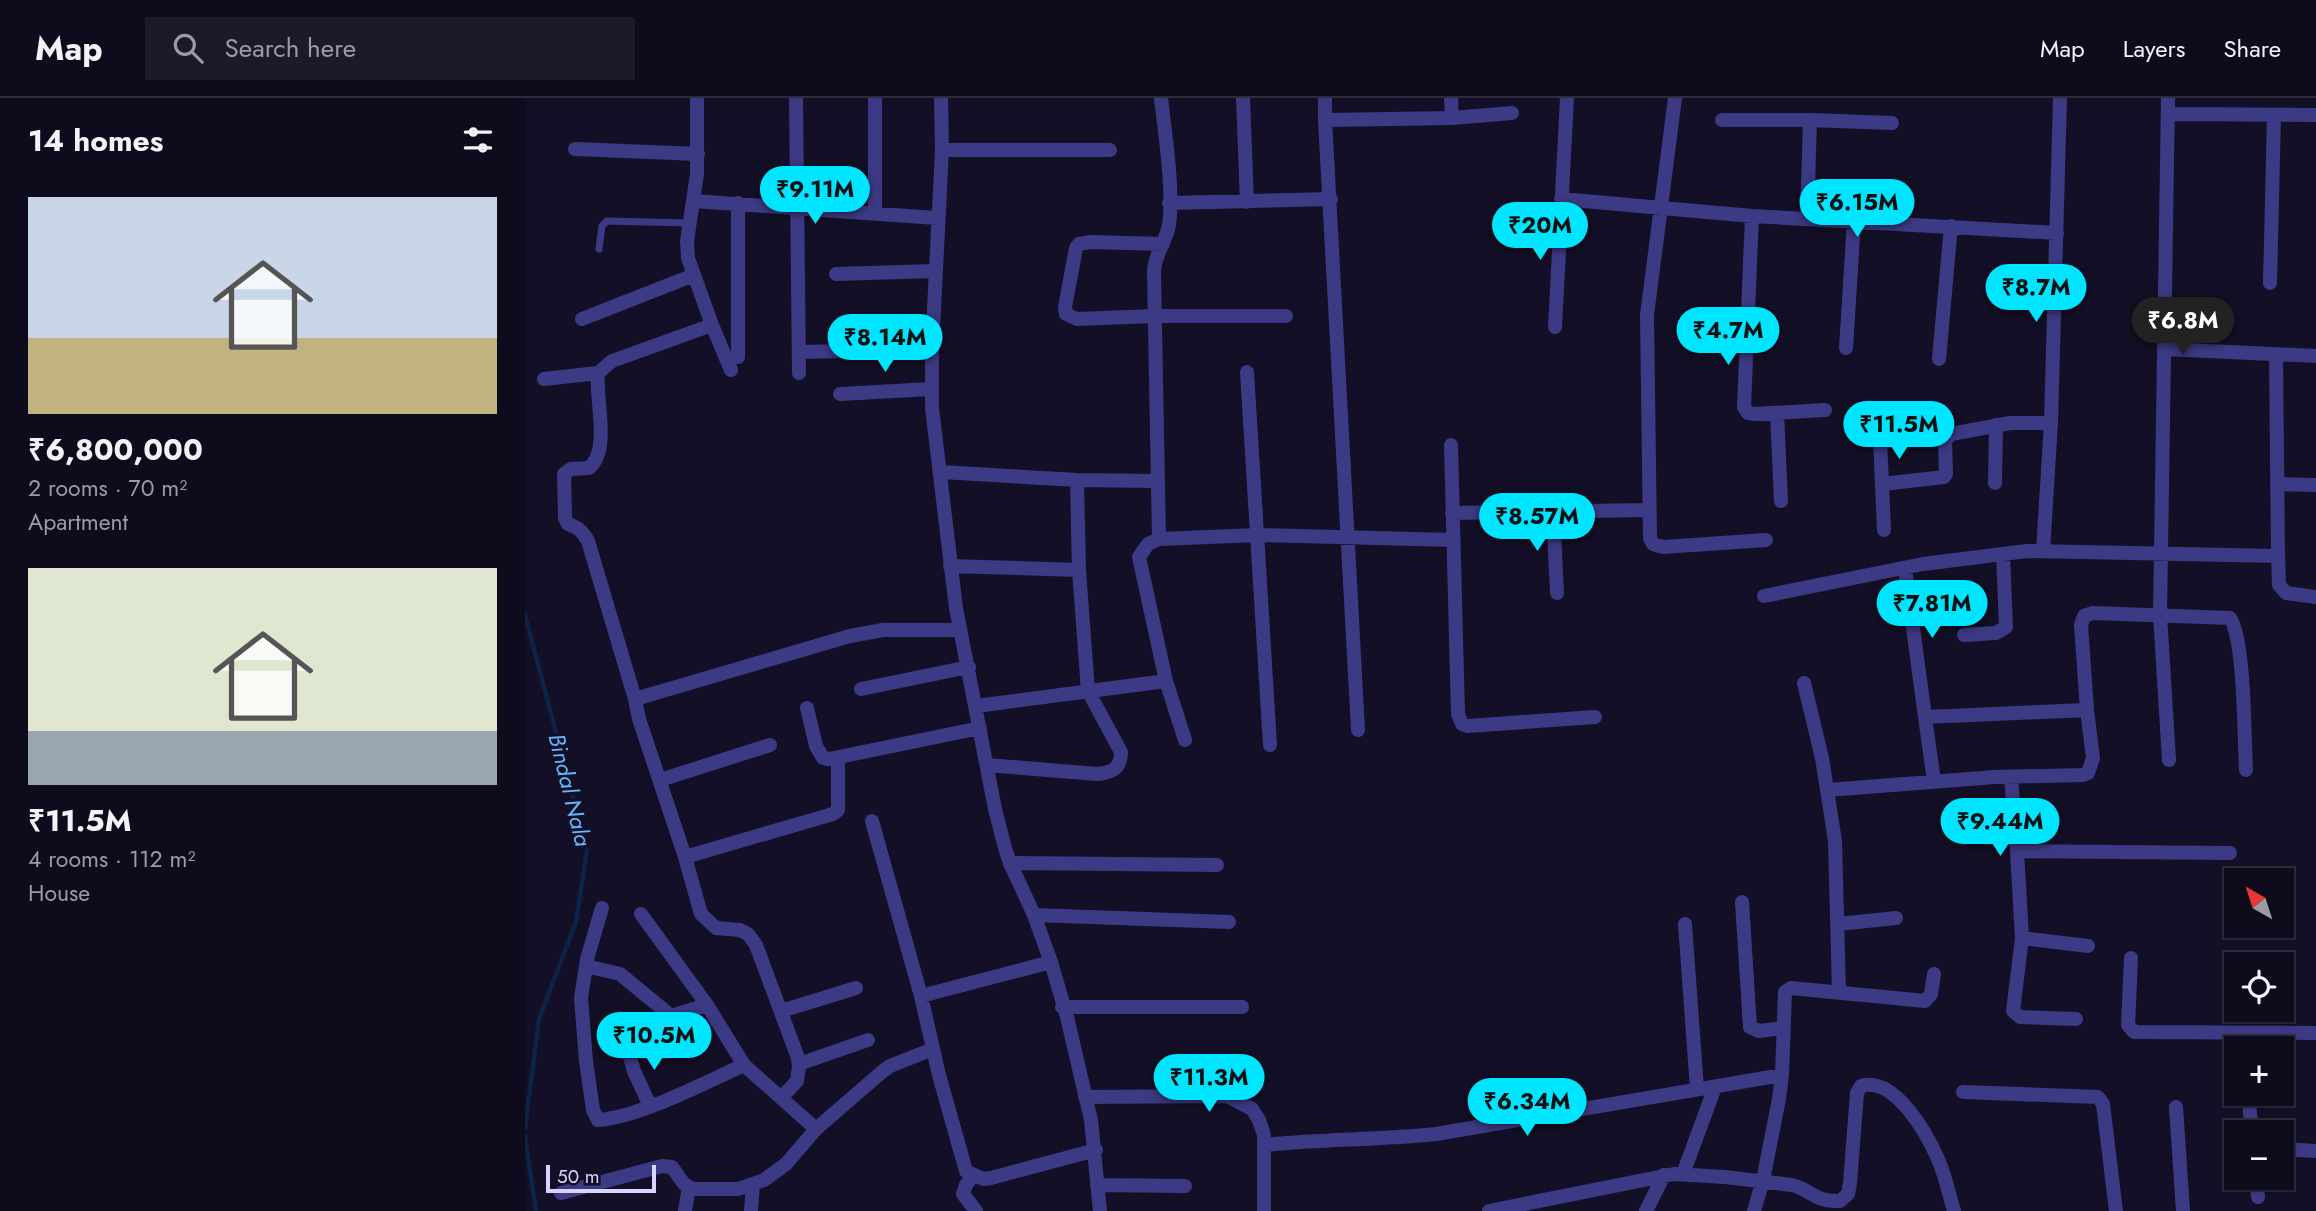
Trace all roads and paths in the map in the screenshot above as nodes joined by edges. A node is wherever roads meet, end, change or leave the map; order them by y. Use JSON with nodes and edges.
{"nodes":[{"id":1,"x":697,"y":98,"type":"edge"},
{"id":2,"x":796,"y":98,"type":"edge"},
{"id":3,"x":875,"y":98,"type":"edge"},
{"id":4,"x":941,"y":98,"type":"edge"},
{"id":5,"x":1161,"y":98,"type":"edge"},
{"id":6,"x":1244,"y":98,"type":"edge"},
{"id":7,"x":1325,"y":98,"type":"edge"},
{"id":8,"x":1451,"y":98,"type":"edge"},
{"id":9,"x":1567,"y":98,"type":"edge"},
{"id":10,"x":1675,"y":98,"type":"edge"},
{"id":11,"x":2060,"y":98,"type":"edge"},
{"id":12,"x":2168,"y":98,"type":"edge"},
{"id":13,"x":1512,"y":114,"type":"dead end"},
{"id":14,"x":2168,"y":114,"type":"junction"},
{"id":15,"x":2274,"y":116,"type":"junction"},
{"id":16,"x":2316,"y":116,"type":"edge"},
{"id":17,"x":1452,"y":117,"type":"junction"},
{"id":18,"x":1325,"y":120,"type":"junction"},
{"id":19,"x":1722,"y":120,"type":"dead end"},
{"id":20,"x":1810,"y":120,"type":"junction"},
{"id":21,"x":1892,"y":124,"type":"dead end"},
{"id":22,"x":575,"y":149,"type":"dead end"},
{"id":23,"x":941,"y":150,"type":"junction"},
{"id":24,"x":1110,"y":150,"type":"dead end"},
{"id":25,"x":698,"y":154,"type":"junction"},
{"id":26,"x":1331,"y":199,"type":"junction"},
{"id":27,"x":1561,"y":200,"type":"junction"},
{"id":28,"x":694,"y":201,"type":"junction"},
{"id":29,"x":1247,"y":202,"type":"junction"},
{"id":30,"x":739,"y":203,"type":"junction"},
{"id":31,"x":1169,"y":204,"type":"junction"},
{"id":32,"x":798,"y":207,"type":"junction"},
{"id":33,"x":1660,"y":208,"type":"junction"},
{"id":34,"x":875,"y":213,"type":"junction"},
{"id":35,"x":1752,"y":216,"type":"junction"},
{"id":36,"x":937,"y":218,"type":"junction"},
{"id":37,"x":1808,"y":219,"type":"junction"},
{"id":38,"x":1854,"y":221,"type":"junction"},
{"id":39,"x":689,"y":223,"type":"junction"},
{"id":40,"x":1951,"y":226,"type":"junction"},
{"id":41,"x":2057,"y":233,"type":"junction"},
{"id":42,"x":1163,"y":244,"type":"junction"},
{"id":43,"x":599,"y":249,"type":"dead end"},
{"id":44,"x":935,"y":271,"type":"junction"},
{"id":45,"x":837,"y":274,"type":"dead end"},
{"id":46,"x":694,"y":275,"type":"junction"},
{"id":47,"x":2270,"y":284,"type":"dead end"},
{"id":48,"x":1154,"y":316,"type":"junction"},
{"id":49,"x":1286,"y":316,"type":"dead end"},
{"id":50,"x":582,"y":318,"type":"dead end"},
{"id":51,"x":712,"y":325,"type":"junction"},
{"id":52,"x":1555,"y":327,"type":"dead end"},
{"id":53,"x":1846,"y":348,"type":"dead end"},
{"id":54,"x":932,"y":349,"type":"junction"},
{"id":55,"x":2165,"y":349,"type":"junction"},
{"id":56,"x":799,"y":352,"type":"junction"},
{"id":57,"x":2276,"y":355,"type":"junction"},
{"id":58,"x":2316,"y":356,"type":"edge"},
{"id":59,"x":1939,"y":359,"type":"dead end"},
{"id":60,"x":1247,"y":372,"type":"dead end"},
{"id":61,"x":598,"y":373,"type":"junction"},
{"id":62,"x":799,"y":373,"type":"dead end"},
{"id":63,"x":544,"y":379,"type":"dead end"},
{"id":64,"x":932,"y":389,"type":"junction"},
{"id":65,"x":840,"y":394,"type":"dead end"},
{"id":66,"x":1825,"y":410,"type":"dead end"},
{"id":67,"x":1777,"y":413,"type":"junction"},
{"id":68,"x":2050,"y":423,"type":"junction"},
{"id":69,"x":1996,"y":425,"type":"junction"},
{"id":70,"x":1880,"y":440,"type":"dead end"},
{"id":71,"x":1451,"y":445,"type":"dead end"},
{"id":72,"x":941,"y":472,"type":"junction"},
{"id":73,"x":1077,"y":480,"type":"junction"},
{"id":74,"x":1156,"y":481,"type":"junction"},
{"id":75,"x":1995,"y":483,"type":"dead end"},
{"id":76,"x":1882,"y":484,"type":"junction"},
{"id":77,"x":2277,"y":484,"type":"junction"},
{"id":78,"x":2316,"y":485,"type":"edge"},
{"id":79,"x":1781,"y":501,"type":"dead end"},
{"id":80,"x":1649,"y":510,"type":"junction"},
{"id":81,"x":1553,"y":511,"type":"junction"},
{"id":82,"x":1452,"y":513,"type":"junction"},
{"id":83,"x":1884,"y":530,"type":"dead end"},
{"id":84,"x":1258,"y":535,"type":"junction"},
{"id":85,"x":1346,"y":537,"type":"junction"},
{"id":86,"x":1159,"y":539,"type":"junction"},
{"id":87,"x":1452,"y":540,"type":"junction"},
{"id":88,"x":1766,"y":540,"type":"dead end"},
{"id":89,"x":2043,"y":551,"type":"junction"},
{"id":90,"x":2162,"y":553,"type":"junction"},
{"id":91,"x":2003,"y":554,"type":"junction"},
{"id":92,"x":2278,"y":555,"type":"junction"},
{"id":93,"x":950,"y":566,"type":"junction"},
{"id":94,"x":1905,"y":568,"type":"junction"},
{"id":95,"x":1079,"y":570,"type":"junction"},
{"id":96,"x":1557,"y":593,"type":"dead end"},
{"id":97,"x":1764,"y":596,"type":"dead end"},
{"id":98,"x":2316,"y":597,"type":"edge"},
{"id":99,"x":2160,"y":615,"type":"junction"},
{"id":100,"x":960,"y":629,"type":"junction"},
{"id":101,"x":1964,"y":635,"type":"dead end"},
{"id":102,"x":969,"y":667,"type":"junction"},
{"id":103,"x":1167,"y":681,"type":"junction"},
{"id":104,"x":1804,"y":683,"type":"dead end"},
{"id":105,"x":861,"y":689,"type":"dead end"},
{"id":106,"x":1088,"y":691,"type":"junction"},
{"id":107,"x":635,"y":699,"type":"junction"},
{"id":108,"x":975,"y":706,"type":"junction"},
{"id":109,"x":807,"y":708,"type":"dead end"},
{"id":110,"x":2087,"y":710,"type":"junction"},
{"id":111,"x":1595,"y":717,"type":"dead end"},
{"id":112,"x":1925,"y":717,"type":"junction"},
{"id":113,"x":980,"y":728,"type":"junction"},
{"id":114,"x":1358,"y":730,"type":"dead end"},
{"id":115,"x":1185,"y":740,"type":"dead end"},
{"id":116,"x":770,"y":745,"type":"dead end"},
{"id":117,"x":1270,"y":746,"type":"dead end"},
{"id":118,"x":838,"y":758,"type":"junction"},
{"id":119,"x":2169,"y":760,"type":"dead end"},
{"id":120,"x":988,"y":765,"type":"junction"},
{"id":121,"x":2246,"y":770,"type":"dead end"},
{"id":122,"x":2011,"y":777,"type":"junction"},
{"id":123,"x":660,"y":780,"type":"junction"},
{"id":124,"x":1934,"y":780,"type":"junction"},
{"id":125,"x":1828,"y":789,"type":"junction"},
{"id":126,"x":872,"y":821,"type":"dead end"},
{"id":127,"x":2017,"y":851,"type":"junction"},
{"id":128,"x":2229,"y":853,"type":"dead end"},
{"id":129,"x":685,"y":857,"type":"junction"},
{"id":130,"x":1010,"y":863,"type":"junction"},
{"id":131,"x":1217,"y":865,"type":"dead end"},
{"id":132,"x":1742,"y":902,"type":"dead end"},
{"id":133,"x":602,"y":908,"type":"dead end"},
{"id":134,"x":641,"y":914,"type":"dead end"},
{"id":135,"x":1034,"y":915,"type":"junction"},
{"id":136,"x":1896,"y":918,"type":"dead end"},
{"id":137,"x":1229,"y":922,"type":"dead end"},
{"id":138,"x":1685,"y":924,"type":"dead end"},
{"id":139,"x":1838,"y":924,"type":"junction"},
{"id":140,"x":2022,"y":938,"type":"junction"},
{"id":141,"x":2088,"y":946,"type":"dead end"},
{"id":142,"x":2131,"y":958,"type":"dead end"},
{"id":143,"x":1051,"y":962,"type":"junction"},
{"id":144,"x":586,"y":966,"type":"junction"},
{"id":145,"x":1934,"y":974,"type":"dead end"},
{"id":146,"x":856,"y":988,"type":"dead end"},
{"id":147,"x":1839,"y":992,"type":"junction"},
{"id":148,"x":921,"y":996,"type":"junction"},
{"id":149,"x":706,"y":1005,"type":"junction"},
{"id":150,"x":1062,"y":1007,"type":"junction"},
{"id":151,"x":1242,"y":1007,"type":"dead end"},
{"id":152,"x":781,"y":1011,"type":"junction"},
{"id":153,"x":2076,"y":1019,"type":"dead end"},
{"id":154,"x":1784,"y":1028,"type":"junction"},
{"id":155,"x":2316,"y":1034,"type":"edge"},
{"id":156,"x":661,"y":1040,"type":"dead end"},
{"id":157,"x":868,"y":1040,"type":"dead end"},
{"id":158,"x":933,"y":1049,"type":"junction"},
{"id":159,"x":799,"y":1064,"type":"junction"},
{"id":160,"x":744,"y":1065,"type":"junction"},
{"id":161,"x":1782,"y":1075,"type":"junction"},
{"id":162,"x":1715,"y":1087,"type":"junction"},
{"id":163,"x":1697,"y":1089,"type":"junction"},
{"id":164,"x":1963,"y":1092,"type":"dead end"},
{"id":165,"x":1085,"y":1097,"type":"junction"},
{"id":166,"x":781,"y":1098,"type":"junction"},
{"id":167,"x":650,"y":1106,"type":"junction"},
{"id":168,"x":2176,"y":1107,"type":"dead end"},
{"id":169,"x":816,"y":1129,"type":"junction"},
{"id":170,"x":1264,"y":1145,"type":"junction"},
{"id":171,"x":1095,"y":1150,"type":"junction"},
{"id":172,"x":2294,"y":1150,"type":"edge"},
{"id":173,"x":2316,"y":1151,"type":"edge"},
{"id":174,"x":1683,"y":1174,"type":"junction"},
{"id":175,"x":1664,"y":1175,"type":"junction"},
{"id":176,"x":973,"y":1176,"type":"junction"},
{"id":177,"x":1763,"y":1180,"type":"junction"},
{"id":178,"x":753,"y":1184,"type":"junction"},
{"id":179,"x":1097,"y":1185,"type":"junction"},
{"id":180,"x":1185,"y":1186,"type":"dead end"},
{"id":181,"x":689,"y":1187,"type":"junction"},
{"id":182,"x":2257,"y":1190,"type":"edge"},
{"id":183,"x":561,"y":1193,"type":"dead end"},
{"id":184,"x":2258,"y":1198,"type":"dead end"},
{"id":185,"x":685,"y":1211,"type":"edge"},
{"id":186,"x":751,"y":1211,"type":"edge"},
{"id":187,"x":976,"y":1211,"type":"edge"},
{"id":188,"x":1100,"y":1211,"type":"edge"},
{"id":189,"x":1264,"y":1211,"type":"edge"},
{"id":190,"x":1489,"y":1211,"type":"edge"},
{"id":191,"x":1646,"y":1211,"type":"edge"},
{"id":192,"x":1754,"y":1211,"type":"edge"},
{"id":193,"x":1954,"y":1211,"type":"edge"},
{"id":194,"x":2116,"y":1211,"type":"edge"},
{"id":195,"x":2183,"y":1211,"type":"edge"}],
"edges":[{"from":1,"to":25,"type":"street"},
{"from":2,"to":32,"type":"street"},
{"from":3,"to":34,"type":"street"},
{"from":4,"to":23,"type":"street"},
{"from":5,"to":31,"type":"street"},
{"from":6,"to":29,"type":"street"},
{"from":7,"to":18,"type":"street"},
{"from":8,"to":17,"type":"street"},
{"from":9,"to":27,"type":"street"},
{"from":10,"to":33,"type":"street"},
{"from":11,"to":41,"type":"street"},
{"from":12,"to":14,"type":"street"},
{"from":13,"to":17,"type":"street"},
{"from":14,"to":15,"type":"street"},
{"from":14,"to":55,"type":"street"},
{"from":15,"to":16,"type":"street"},
{"from":15,"to":47,"type":"street"},
{"from":17,"to":18,"type":"street"},
{"from":18,"to":26,"type":"street"},
{"from":19,"to":20,"type":"street"},
{"from":20,"to":21,"type":"street"},
{"from":20,"to":37,"type":"street"},
{"from":22,"to":25,"type":"street"},
{"from":23,"to":24,"type":"street"},
{"from":23,"to":36,"type":"street"},
{"from":25,"to":28,"type":"street"},
{"from":26,"to":29,"type":"street"},
{"from":26,"to":85,"type":"street"},
{"from":27,"to":33,"type":"street"},
{"from":27,"to":52,"type":"street"},
{"from":28,"to":30,"type":"street"},
{"from":28,"to":39,"type":"street"},
{"from":29,"to":31,"type":"street"},
{"from":30,"to":32,"type":"street"},
{"from":30,"to":51,"type":"street"},
{"from":31,"to":42,"type":"street"},
{"from":32,"to":34,"type":"street"},
{"from":32,"to":56,"type":"street"},
{"from":33,"to":35,"type":"street"},
{"from":33,"to":80,"type":"street"},
{"from":34,"to":36,"type":"street"},
{"from":35,"to":37,"type":"street"},
{"from":35,"to":67,"type":"street"},
{"from":36,"to":44,"type":"street"},
{"from":37,"to":38,"type":"street"},
{"from":38,"to":40,"type":"street"},
{"from":38,"to":53,"type":"street"},
{"from":39,"to":43,"type":"lane"},
{"from":39,"to":46,"type":"street"},
{"from":40,"to":41,"type":"street"},
{"from":40,"to":59,"type":"street"},
{"from":41,"to":68,"type":"street"},
{"from":42,"to":48,"type":"street"},
{"from":42,"to":48,"type":"street"},
{"from":44,"to":45,"type":"street"},
{"from":44,"to":54,"type":"street"},
{"from":46,"to":50,"type":"street"},
{"from":46,"to":51,"type":"street"},
{"from":48,"to":49,"type":"street"},
{"from":48,"to":74,"type":"street"},
{"from":51,"to":61,"type":"street"},
{"from":54,"to":56,"type":"street"},
{"from":54,"to":64,"type":"street"},
{"from":55,"to":57,"type":"street"},
{"from":55,"to":90,"type":"street"},
{"from":56,"to":62,"type":"street"},
{"from":57,"to":58,"type":"street"},
{"from":57,"to":77,"type":"street"},
{"from":60,"to":84,"type":"street"},
{"from":61,"to":63,"type":"street"},
{"from":61,"to":107,"type":"street"},
{"from":64,"to":65,"type":"street"},
{"from":64,"to":72,"type":"street"},
{"from":66,"to":67,"type":"street"},
{"from":67,"to":79,"type":"street"},
{"from":68,"to":69,"type":"street"},
{"from":68,"to":89,"type":"street"},
{"from":69,"to":75,"type":"street"},
{"from":69,"to":76,"type":"street"},
{"from":70,"to":76,"type":"street"},
{"from":71,"to":82,"type":"street"},
{"from":72,"to":73,"type":"street"},
{"from":72,"to":93,"type":"street"},
{"from":73,"to":74,"type":"street"},
{"from":73,"to":95,"type":"street"},
{"from":74,"to":86,"type":"street"},
{"from":76,"to":83,"type":"street"},
{"from":77,"to":78,"type":"street"},
{"from":77,"to":92,"type":"street"},
{"from":80,"to":81,"type":"street"},
{"from":80,"to":88,"type":"street"},
{"from":81,"to":82,"type":"street"},
{"from":81,"to":96,"type":"street"},
{"from":82,"to":87,"type":"street"},
{"from":84,"to":85,"type":"street"},
{"from":84,"to":86,"type":"street"},
{"from":84,"to":117,"type":"street"},
{"from":85,"to":87,"type":"street"},
{"from":85,"to":114,"type":"street"},
{"from":86,"to":103,"type":"street"},
{"from":87,"to":111,"type":"street"},
{"from":89,"to":90,"type":"street"},
{"from":89,"to":91,"type":"street"},
{"from":90,"to":92,"type":"street"},
{"from":90,"to":99,"type":"street"},
{"from":91,"to":94,"type":"street"},
{"from":91,"to":101,"type":"street"},
{"from":92,"to":98,"type":"street"},
{"from":93,"to":95,"type":"street"},
{"from":93,"to":100,"type":"street"},
{"from":94,"to":97,"type":"street"},
{"from":94,"to":112,"type":"street"},
{"from":95,"to":106,"type":"street"},
{"from":99,"to":110,"type":"street"},
{"from":99,"to":119,"type":"street"},
{"from":99,"to":121,"type":"street"},
{"from":100,"to":102,"type":"street"},
{"from":100,"to":107,"type":"street"},
{"from":102,"to":105,"type":"street"},
{"from":102,"to":108,"type":"street"},
{"from":103,"to":106,"type":"street"},
{"from":103,"to":115,"type":"street"},
{"from":104,"to":125,"type":"street"},
{"from":106,"to":108,"type":"street"},
{"from":106,"to":120,"type":"street"},
{"from":107,"to":123,"type":"street"},
{"from":108,"to":113,"type":"street"},
{"from":109,"to":118,"type":"street"},
{"from":110,"to":112,"type":"street"},
{"from":110,"to":122,"type":"street"},
{"from":112,"to":124,"type":"street"},
{"from":113,"to":118,"type":"street"},
{"from":113,"to":120,"type":"street"},
{"from":116,"to":123,"type":"street"},
{"from":118,"to":129,"type":"street"},
{"from":120,"to":130,"type":"street"},
{"from":122,"to":124,"type":"street"},
{"from":122,"to":127,"type":"street"},
{"from":123,"to":129,"type":"street"},
{"from":124,"to":125,"type":"street"},
{"from":125,"to":139,"type":"street"},
{"from":126,"to":148,"type":"street"},
{"from":127,"to":128,"type":"street"},
{"from":127,"to":140,"type":"street"},
{"from":129,"to":152,"type":"street"},
{"from":130,"to":131,"type":"street"},
{"from":130,"to":135,"type":"street"},
{"from":132,"to":154,"type":"street"},
{"from":133,"to":144,"type":"street"},
{"from":134,"to":149,"type":"street"},
{"from":135,"to":137,"type":"street"},
{"from":135,"to":143,"type":"street"},
{"from":136,"to":139,"type":"street"},
{"from":138,"to":163,"type":"street"},
{"from":139,"to":147,"type":"street"},
{"from":140,"to":141,"type":"street"},
{"from":140,"to":153,"type":"street"},
{"from":142,"to":155,"type":"street"},
{"from":143,"to":148,"type":"street"},
{"from":143,"to":150,"type":"street"},
{"from":144,"to":149,"type":"street"},
{"from":144,"to":167,"type":"street"},
{"from":145,"to":147,"type":"street"},
{"from":146,"to":152,"type":"street"},
{"from":147,"to":154,"type":"street"},
{"from":148,"to":158,"type":"street"},
{"from":149,"to":160,"type":"street"},
{"from":150,"to":151,"type":"street"},
{"from":150,"to":165,"type":"street"},
{"from":152,"to":159,"type":"street"},
{"from":154,"to":161,"type":"street"},
{"from":156,"to":167,"type":"street"},
{"from":157,"to":159,"type":"street"},
{"from":158,"to":169,"type":"street"},
{"from":158,"to":176,"type":"street"},
{"from":159,"to":166,"type":"street"},
{"from":160,"to":166,"type":"street"},
{"from":160,"to":167,"type":"street"},
{"from":161,"to":162,"type":"street"},
{"from":161,"to":177,"type":"street"},
{"from":162,"to":163,"type":"street"},
{"from":162,"to":174,"type":"street"},
{"from":163,"to":170,"type":"street"},
{"from":164,"to":194,"type":"street"},
{"from":165,"to":170,"type":"street"},
{"from":165,"to":171,"type":"street"},
{"from":166,"to":169,"type":"street"},
{"from":168,"to":195,"type":"street"},
{"from":169,"to":178,"type":"street"},
{"from":170,"to":189,"type":"street"},
{"from":171,"to":176,"type":"street"},
{"from":171,"to":179,"type":"street"},
{"from":172,"to":173,"type":"street"},
{"from":174,"to":175,"type":"street"},
{"from":174,"to":177,"type":"street"},
{"from":175,"to":190,"type":"street"},
{"from":175,"to":191,"type":"street"},
{"from":176,"to":187,"type":"street"},
{"from":177,"to":192,"type":"street"},
{"from":177,"to":193,"type":"street"},
{"from":178,"to":181,"type":"street"},
{"from":178,"to":186,"type":"street"},
{"from":179,"to":180,"type":"street"},
{"from":179,"to":188,"type":"street"},
{"from":181,"to":183,"type":"street"},
{"from":181,"to":185,"type":"street"},
{"from":182,"to":184,"type":"street"}]}
